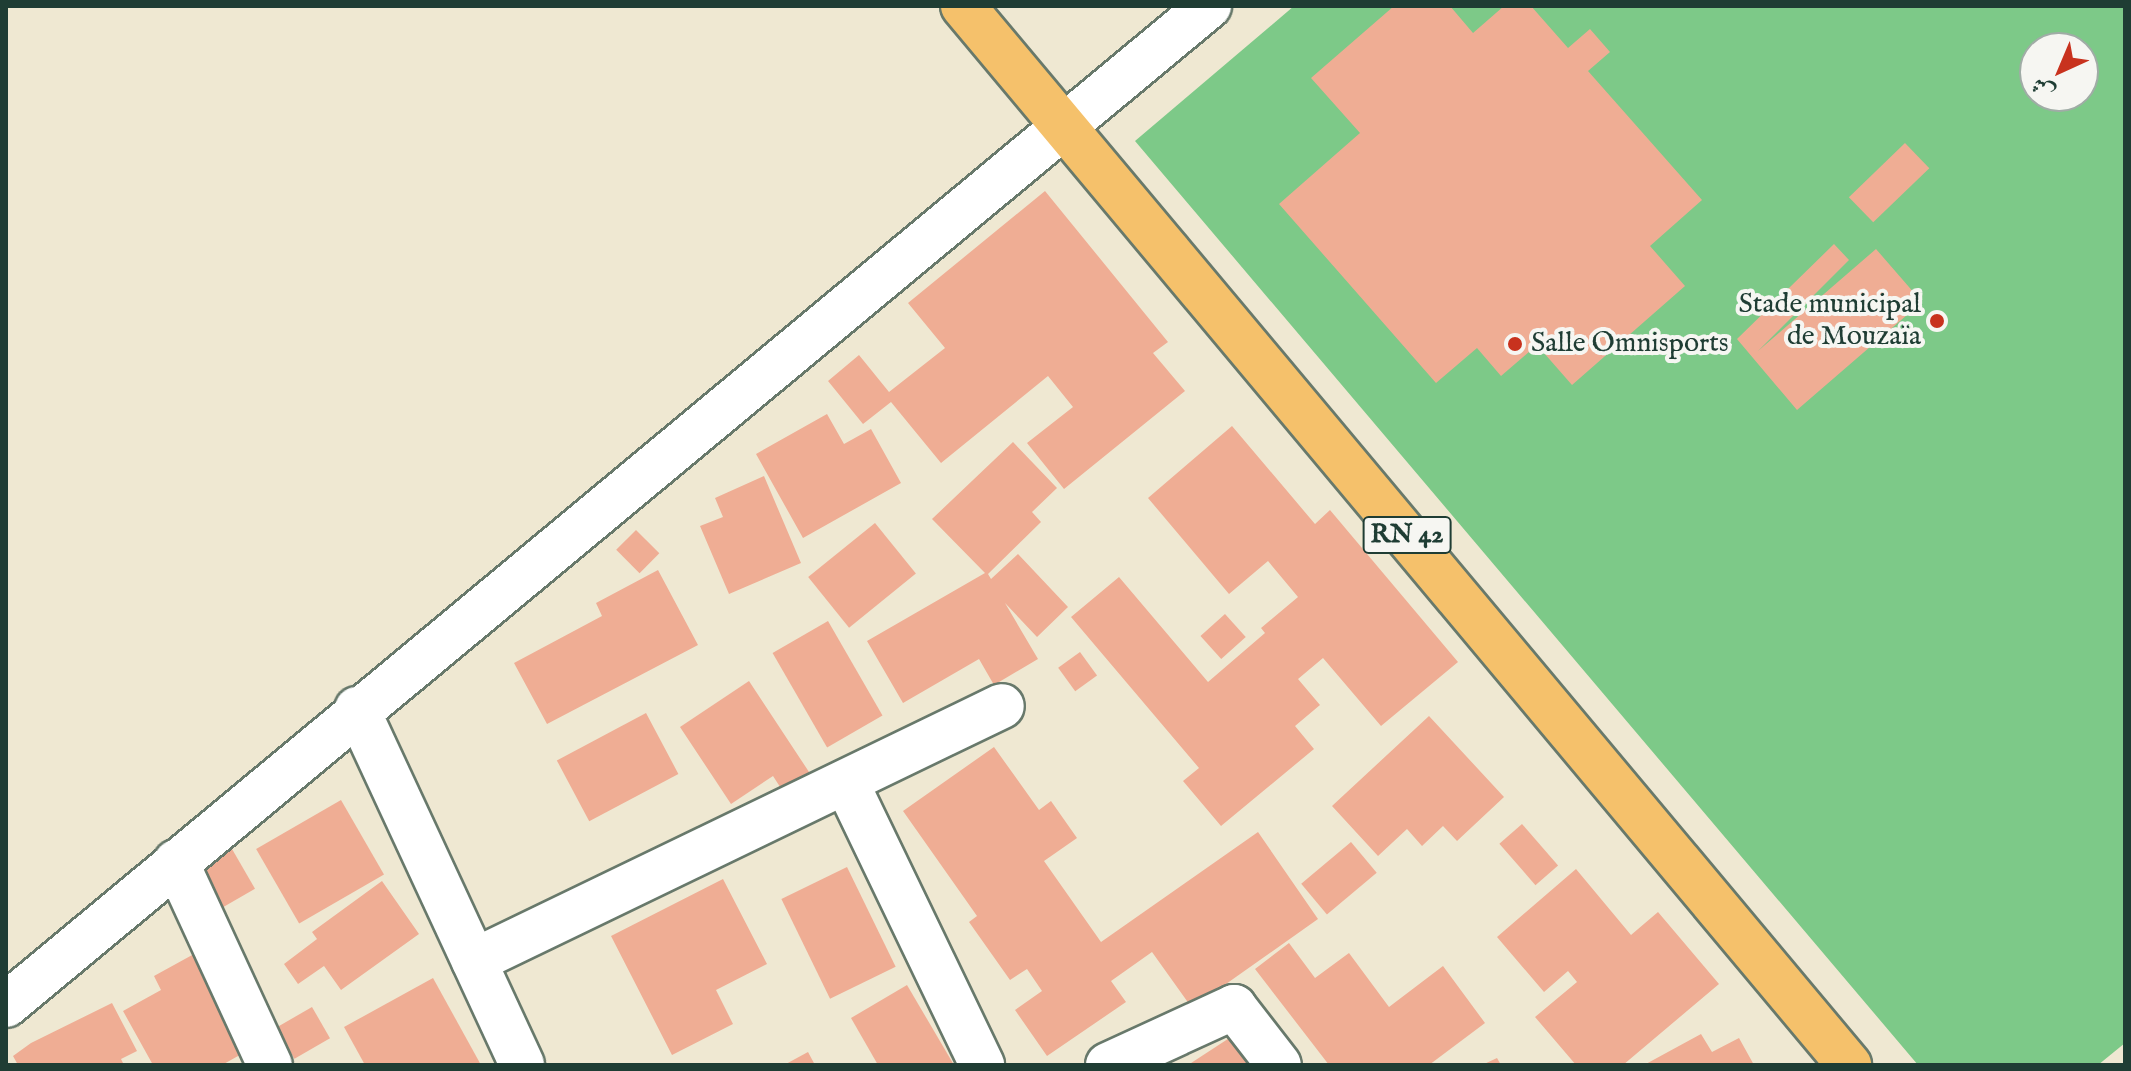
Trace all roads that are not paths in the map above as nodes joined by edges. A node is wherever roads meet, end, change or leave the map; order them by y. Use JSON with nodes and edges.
{"nodes":[{"id":1,"x":963,"y":6,"type":"edge"},
{"id":2,"x":1209,"y":6,"type":"edge"},
{"id":3,"x":1066,"y":126,"type":"junction"},
{"id":4,"x":1002,"y":706,"type":"dead end"},
{"id":5,"x":357,"y":709,"type":"junction"},
{"id":6,"x":846,"y":782,"type":"junction"},
{"id":7,"x":176,"y":862,"type":"junction"},
{"id":8,"x":474,"y":961,"type":"junction"},
{"id":9,"x":6,"y":1005,"type":"edge"},
{"id":10,"x":270,"y":1065,"type":"edge"},
{"id":11,"x":522,"y":1065,"type":"edge"},
{"id":12,"x":982,"y":1065,"type":"edge"},
{"id":13,"x":1108,"y":1065,"type":"edge"},
{"id":14,"x":1279,"y":1065,"type":"edge"},
{"id":15,"x":1849,"y":1065,"type":"edge"}],
"edges":[{"from":1,"to":3,"type":"main road","number":"RN 42"},
{"from":2,"to":3,"type":"street"},
{"from":3,"to":5,"type":"street"},
{"from":3,"to":15,"type":"main road","number":"RN 42"},
{"from":4,"to":6,"type":"street"},
{"from":5,"to":7,"type":"street"},
{"from":5,"to":8,"type":"street"},
{"from":6,"to":8,"type":"street"},
{"from":6,"to":12,"type":"street"},
{"from":7,"to":9,"type":"street"},
{"from":7,"to":10,"type":"street"},
{"from":8,"to":11,"type":"street"},
{"from":13,"to":14,"type":"street"}]}
